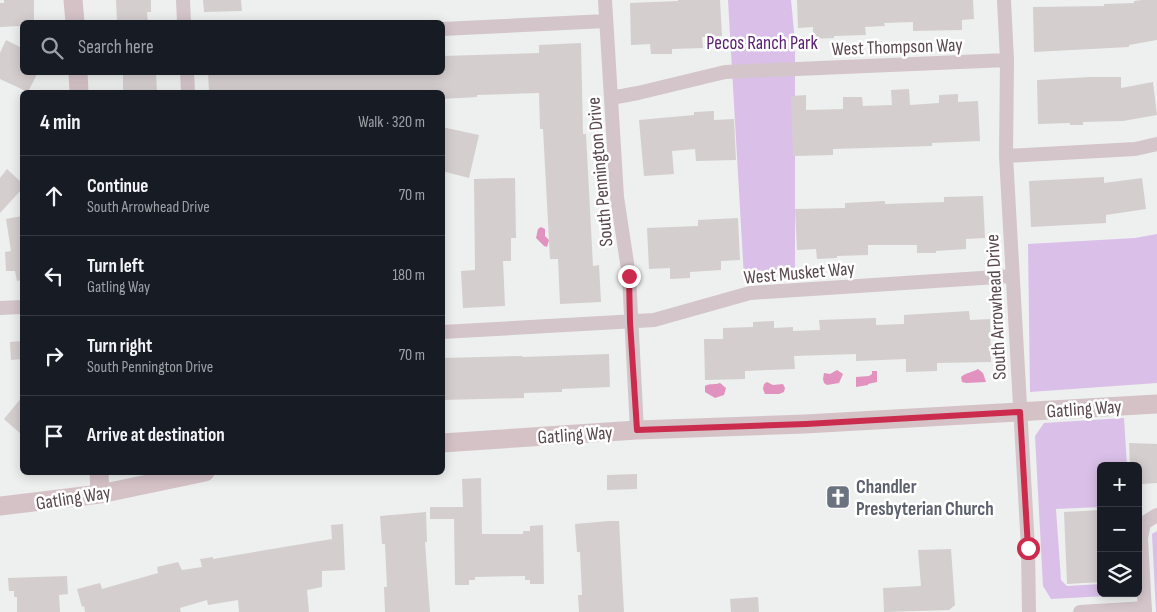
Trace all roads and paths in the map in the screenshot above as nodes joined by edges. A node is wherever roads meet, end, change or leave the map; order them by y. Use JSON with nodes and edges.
{"nodes":[{"id":1,"x":73,"y":0,"type":"edge"},
{"id":2,"x":182,"y":0,"type":"edge"},
{"id":3,"x":605,"y":0,"type":"edge"},
{"id":4,"x":1004,"y":0,"type":"edge"},
{"id":5,"x":75,"y":20,"type":"edge"},
{"id":6,"x":184,"y":20,"type":"edge"},
{"id":7,"x":606,"y":21,"type":"junction"},
{"id":8,"x":445,"y":29,"type":"edge"},
{"id":9,"x":1007,"y":60,"type":"junction"},
{"id":10,"x":78,"y":75,"type":"edge"},
{"id":11,"x":186,"y":75,"type":"edge"},
{"id":12,"x":79,"y":90,"type":"edge"},
{"id":13,"x":188,"y":90,"type":"edge"},
{"id":14,"x":610,"y":98,"type":"junction"},
{"id":15,"x":1157,"y":144,"type":"edge"},
{"id":16,"x":1006,"y":156,"type":"junction"},
{"id":17,"x":1012,"y":276,"type":"junction"},
{"id":18,"x":20,"y":307,"type":"edge"},
{"id":19,"x":0,"y":308,"type":"edge"},
{"id":20,"x":630,"y":322,"type":"junction"},
{"id":21,"x":445,"y":332,"type":"edge"},
{"id":22,"x":1157,"y":404,"type":"edge"},
{"id":23,"x":1020,"y":412,"type":"junction"},
{"id":24,"x":637,"y":430,"type":"junction"},
{"id":25,"x":445,"y":443,"type":"edge"},
{"id":26,"x":99,"y":475,"type":"edge"},
{"id":27,"x":190,"y":475,"type":"edge"},
{"id":28,"x":100,"y":494,"type":"junction"},
{"id":29,"x":0,"y":506,"type":"edge"},
{"id":30,"x":1157,"y":516,"type":"edge"},
{"id":31,"x":1145,"y":610,"type":"edge"},
{"id":32,"x":1029,"y":612,"type":"edge"},
{"id":33,"x":1080,"y":612,"type":"edge"}],
"edges":[{"from":1,"to":5,"type":"street"},
{"from":2,"to":6,"type":"street"},
{"from":3,"to":7,"type":"street","name":"South Pennington Drive"},
{"from":4,"to":9,"type":"street","name":"South Arrowhead Drive"},
{"from":7,"to":8,"type":"street"},
{"from":7,"to":14,"type":"street","name":"South Pennington Drive"},
{"from":9,"to":14,"type":"street","name":"West Thompson Way"},
{"from":9,"to":16,"type":"street","name":"South Arrowhead Drive"},
{"from":10,"to":12,"type":"street"},
{"from":11,"to":13,"type":"street"},
{"from":14,"to":20,"type":"street","name":"South Pennington Drive"},
{"from":15,"to":16,"type":"street"},
{"from":16,"to":17,"type":"street","name":"South Arrowhead Drive"},
{"from":17,"to":20,"type":"street","name":"West Musket Way"},
{"from":17,"to":23,"type":"street","name":"South Arrowhead Drive"},
{"from":18,"to":19,"type":"street"},
{"from":20,"to":21,"type":"street","name":"West Musket Way"},
{"from":20,"to":24,"type":"street","name":"South Pennington Drive"},
{"from":22,"to":23,"type":"street","name":"Gatling Way"},
{"from":23,"to":24,"type":"street","name":"Gatling Way"},
{"from":23,"to":32,"type":"street","name":"South Arrowhead Drive"},
{"from":24,"to":25,"type":"street","name":"Gatling Way"},
{"from":26,"to":28,"type":"street"},
{"from":27,"to":28,"type":"street","name":"Gatling Way"},
{"from":28,"to":29,"type":"street","name":"Gatling Way"},
{"from":30,"to":31,"type":"street"},
{"from":31,"to":33,"type":"street"}]}
